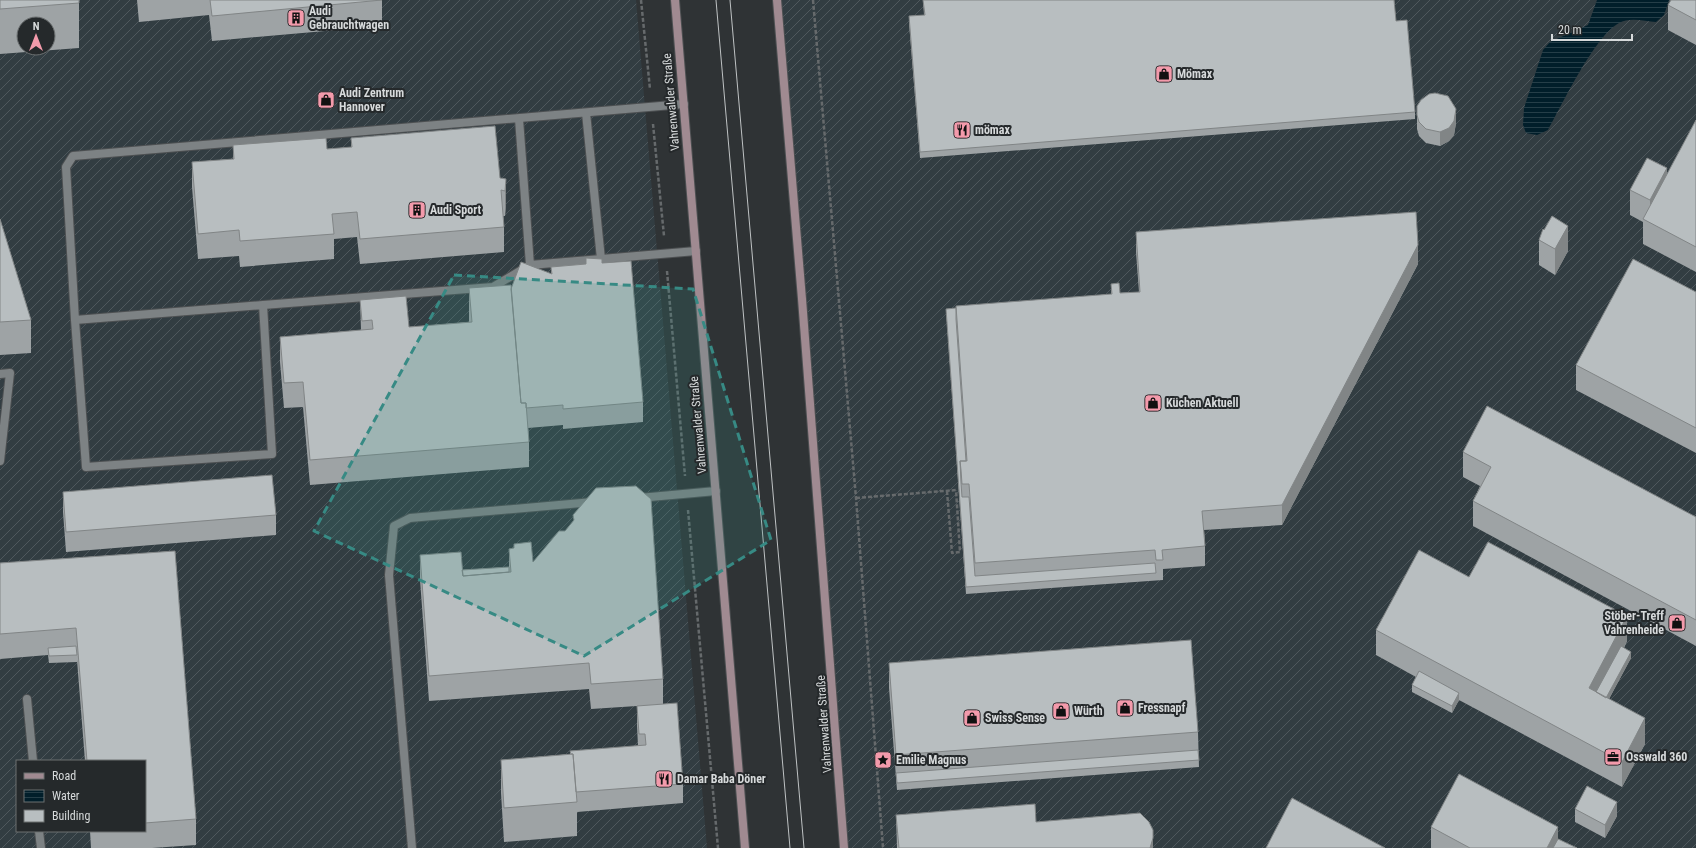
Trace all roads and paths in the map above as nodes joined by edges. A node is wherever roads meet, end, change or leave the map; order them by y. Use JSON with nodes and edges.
{"nodes":[{"id":1,"x":641,"y":0,"type":"edge"},
{"id":2,"x":675,"y":0,"type":"edge"},
{"id":3,"x":776,"y":0,"type":"edge"},
{"id":4,"x":813,"y":0,"type":"edge"},
{"id":5,"x":684,"y":104,"type":"junction"},
{"id":6,"x":652,"y":107,"type":"junction"},
{"id":7,"x":586,"y":113,"type":"junction"},
{"id":8,"x":519,"y":119,"type":"junction"},
{"id":9,"x":696,"y":251,"type":"junction"},
{"id":10,"x":665,"y":253,"type":"junction"},
{"id":11,"x":600,"y":259,"type":"junction"},
{"id":12,"x":530,"y":265,"type":"junction"},
{"id":13,"x":263,"y":305,"type":"junction"},
{"id":14,"x":75,"y":320,"type":"junction"},
{"id":15,"x":0,"y":374,"type":"edge"},
{"id":16,"x":0,"y":461,"type":"edge"},
{"id":17,"x":956,"y":490,"type":"junction"},
{"id":18,"x":961,"y":490,"type":"edge"},
{"id":19,"x":716,"y":491,"type":"junction"},
{"id":20,"x":947,"y":491,"type":"junction"},
{"id":21,"x":686,"y":494,"type":"junction"},
{"id":22,"x":856,"y":498,"type":"junction"},
{"id":23,"x":631,"y":499,"type":"edge"},
{"id":24,"x":599,"y":501,"type":"edge"},
{"id":25,"x":27,"y":699,"type":"dead end"},
{"id":26,"x":33,"y":760,"type":"edge"},
{"id":27,"x":40,"y":832,"type":"edge"},
{"id":28,"x":41,"y":848,"type":"edge"},
{"id":29,"x":412,"y":848,"type":"edge"},
{"id":30,"x":718,"y":848,"type":"edge"},
{"id":31,"x":745,"y":848,"type":"edge"},
{"id":32,"x":844,"y":848,"type":"edge"},
{"id":33,"x":883,"y":848,"type":"edge"}],
"edges":[{"from":1,"to":6,"type":"path"},
{"from":2,"to":5,"type":"main road","name":"Vahrenwalder Straße"},
{"from":3,"to":32,"type":"main road","name":"Vahrenwalder Straße"},
{"from":4,"to":22,"type":"path"},
{"from":5,"to":6,"type":"lane"},
{"from":5,"to":9,"type":"main road","name":"Vahrenwalder Straße"},
{"from":6,"to":7,"type":"lane"},
{"from":6,"to":10,"type":"path"},
{"from":7,"to":8,"type":"lane"},
{"from":7,"to":11,"type":"lane"},
{"from":8,"to":12,"type":"lane"},
{"from":8,"to":14,"type":"lane"},
{"from":9,"to":10,"type":"lane"},
{"from":9,"to":19,"type":"main road","name":"Vahrenwalder Straße"},
{"from":10,"to":11,"type":"lane"},
{"from":10,"to":21,"type":"path"},
{"from":11,"to":12,"type":"lane"},
{"from":12,"to":13,"type":"lane"},
{"from":13,"to":14,"type":"lane"},
{"from":13,"to":14,"type":"lane"},
{"from":15,"to":16,"type":"lane"},
{"from":17,"to":18,"type":"path"},
{"from":17,"to":20,"type":"path"},
{"from":17,"to":20,"type":"path"},
{"from":19,"to":21,"type":"lane"},
{"from":19,"to":31,"type":"main road","name":"Vahrenwalder Straße"},
{"from":20,"to":22,"type":"path"},
{"from":21,"to":23,"type":"lane"},
{"from":21,"to":30,"type":"path"},
{"from":22,"to":33,"type":"path"},
{"from":24,"to":29,"type":"lane"},
{"from":25,"to":26,"type":"lane"},
{"from":27,"to":28,"type":"lane"}]}
